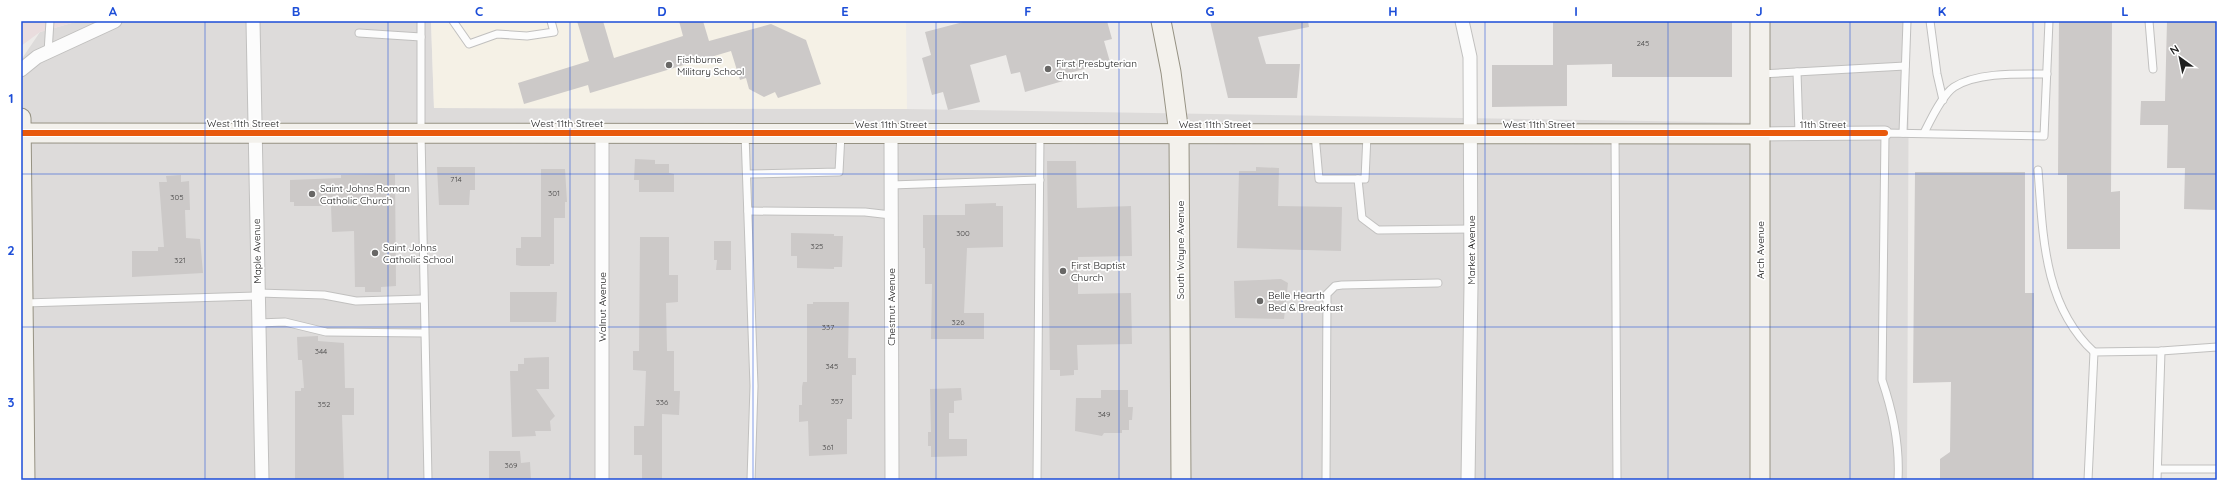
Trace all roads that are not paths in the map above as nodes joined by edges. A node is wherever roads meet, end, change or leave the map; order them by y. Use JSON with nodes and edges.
{"nodes":[{"id":1,"x":50,"y":21,"type":"edge"},
{"id":2,"x":115,"y":21,"type":"edge"},
{"id":3,"x":253,"y":21,"type":"edge"},
{"id":4,"x":421,"y":21,"type":"edge"},
{"id":5,"x":453,"y":21,"type":"edge"},
{"id":6,"x":551,"y":21,"type":"edge"},
{"id":7,"x":1161,"y":21,"type":"edge"},
{"id":8,"x":1462,"y":21,"type":"edge"},
{"id":9,"x":1760,"y":21,"type":"edge"},
{"id":10,"x":1907,"y":21,"type":"edge"},
{"id":11,"x":1930,"y":21,"type":"edge"},
{"id":12,"x":2049,"y":21,"type":"edge"},
{"id":13,"x":2150,"y":21,"type":"edge"},
{"id":14,"x":359,"y":34,"type":"dead end"},
{"id":15,"x":421,"y":37,"type":"junction"},
{"id":16,"x":48,"y":52,"type":"junction"},
{"id":17,"x":1905,"y":66,"type":"junction"},
{"id":18,"x":2153,"y":69,"type":"dead end"},
{"id":19,"x":21,"y":70,"type":"edge"},
{"id":20,"x":1797,"y":72,"type":"junction"},
{"id":21,"x":1760,"y":74,"type":"junction"},
{"id":22,"x":2047,"y":74,"type":"junction"},
{"id":23,"x":1943,"y":100,"type":"junction"},
{"id":24,"x":21,"y":118,"type":"edge"},
{"id":25,"x":21,"y":133,"type":"edge"},
{"id":26,"x":254,"y":133,"type":"junction"},
{"id":27,"x":602,"y":133,"type":"junction"},
{"id":28,"x":1885,"y":133,"type":"junction"},
{"id":29,"x":1903,"y":133,"type":"junction"},
{"id":30,"x":421,"y":134,"type":"junction"},
{"id":31,"x":745,"y":134,"type":"junction"},
{"id":32,"x":841,"y":134,"type":"junction"},
{"id":33,"x":891,"y":134,"type":"junction"},
{"id":34,"x":1040,"y":134,"type":"junction"},
{"id":35,"x":1179,"y":134,"type":"junction"},
{"id":36,"x":1315,"y":134,"type":"junction"},
{"id":37,"x":1367,"y":134,"type":"junction"},
{"id":38,"x":1471,"y":134,"type":"junction"},
{"id":39,"x":1615,"y":134,"type":"junction"},
{"id":40,"x":1760,"y":134,"type":"junction"},
{"id":41,"x":1799,"y":134,"type":"junction"},
{"id":42,"x":1924,"y":134,"type":"junction"},
{"id":43,"x":2038,"y":170,"type":"dead end"},
{"id":44,"x":747,"y":174,"type":"junction"},
{"id":45,"x":1358,"y":179,"type":"junction"},
{"id":46,"x":1040,"y":180,"type":"junction"},
{"id":47,"x":891,"y":185,"type":"junction"},
{"id":48,"x":748,"y":211,"type":"junction"},
{"id":49,"x":891,"y":215,"type":"junction"},
{"id":50,"x":1471,"y":229,"type":"junction"},
{"id":51,"x":1438,"y":283,"type":"dead end"},
{"id":52,"x":258,"y":294,"type":"junction"},
{"id":53,"x":423,"y":299,"type":"junction"},
{"id":54,"x":22,"y":303,"type":"junction"},
{"id":55,"x":258,"y":323,"type":"junction"},
{"id":56,"x":424,"y":333,"type":"junction"},
{"id":57,"x":2217,"y":347,"type":"edge"},
{"id":58,"x":2161,"y":351,"type":"junction"},
{"id":59,"x":2094,"y":352,"type":"junction"},
{"id":60,"x":2158,"y":469,"type":"junction"},
{"id":61,"x":2217,"y":469,"type":"edge"},
{"id":62,"x":25,"y":480,"type":"edge"},
{"id":63,"x":262,"y":480,"type":"edge"},
{"id":64,"x":428,"y":480,"type":"edge"},
{"id":65,"x":602,"y":480,"type":"edge"},
{"id":66,"x":751,"y":480,"type":"edge"},
{"id":67,"x":892,"y":480,"type":"edge"},
{"id":68,"x":1037,"y":480,"type":"edge"},
{"id":69,"x":1181,"y":480,"type":"edge"},
{"id":70,"x":1326,"y":480,"type":"edge"},
{"id":71,"x":1468,"y":480,"type":"edge"},
{"id":72,"x":1617,"y":480,"type":"edge"},
{"id":73,"x":1760,"y":480,"type":"edge"},
{"id":74,"x":1898,"y":480,"type":"edge"},
{"id":75,"x":2088,"y":480,"type":"edge"},
{"id":76,"x":2157,"y":480,"type":"edge"}],
"edges":[{"from":1,"to":16,"type":"lane"},
{"from":2,"to":16,"type":"street"},
{"from":3,"to":26,"type":"street","name":"Maple Avenue"},
{"from":4,"to":15,"type":"lane"},
{"from":5,"to":6,"type":"lane"},
{"from":7,"to":35,"type":"street","name":"South Wayne Avenue"},
{"from":8,"to":38,"type":"street","name":"Market Avenue"},
{"from":9,"to":21,"type":"street","name":"Arch Avenue"},
{"from":10,"to":17,"type":"lane"},
{"from":11,"to":23,"type":"lane"},
{"from":12,"to":22,"type":"lane"},
{"from":13,"to":18,"type":"lane"},
{"from":14,"to":15,"type":"lane"},
{"from":15,"to":30,"type":"lane"},
{"from":16,"to":19,"type":"street"},
{"from":17,"to":20,"type":"lane"},
{"from":17,"to":29,"type":"lane"},
{"from":20,"to":21,"type":"lane"},
{"from":20,"to":41,"type":"lane"},
{"from":21,"to":40,"type":"street","name":"Arch Avenue"},
{"from":22,"to":23,"type":"lane"},
{"from":22,"to":42,"type":"lane"},
{"from":23,"to":42,"type":"lane"},
{"from":24,"to":25,"type":"street"},
{"from":25,"to":26,"type":"street","name":"West 11th Street"},
{"from":25,"to":54,"type":"street"},
{"from":26,"to":30,"type":"street","name":"West 11th Street"},
{"from":26,"to":52,"type":"street","name":"Maple Avenue"},
{"from":27,"to":30,"type":"street","name":"West 11th Street"},
{"from":27,"to":31,"type":"street","name":"West 11th Street"},
{"from":27,"to":65,"type":"street","name":"Walnut Avenue"},
{"from":28,"to":29,"type":"lane"},
{"from":28,"to":41,"type":"street","name":"11th Street"},
{"from":28,"to":74,"type":"lane"},
{"from":29,"to":42,"type":"lane"},
{"from":30,"to":53,"type":"lane"},
{"from":31,"to":32,"type":"street","name":"West 11th Street"},
{"from":31,"to":44,"type":"lane"},
{"from":32,"to":33,"type":"street","name":"West 11th Street"},
{"from":32,"to":44,"type":"lane"},
{"from":33,"to":34,"type":"street","name":"West 11th Street"},
{"from":33,"to":47,"type":"street","name":"Chestnut Avenue"},
{"from":34,"to":35,"type":"street","name":"West 11th Street"},
{"from":34,"to":46,"type":"lane"},
{"from":35,"to":36,"type":"street","name":"West 11th Street"},
{"from":35,"to":69,"type":"street","name":"South Wayne Avenue"},
{"from":36,"to":37,"type":"street","name":"West 11th Street"},
{"from":36,"to":45,"type":"lane"},
{"from":37,"to":38,"type":"street","name":"West 11th Street"},
{"from":37,"to":45,"type":"lane"},
{"from":38,"to":39,"type":"street","name":"West 11th Street"},
{"from":38,"to":50,"type":"street","name":"Market Avenue"},
{"from":39,"to":40,"type":"street","name":"West 11th Street"},
{"from":39,"to":72,"type":"lane"},
{"from":40,"to":41,"type":"street","name":"11th Street"},
{"from":40,"to":73,"type":"street","name":"Arch Avenue"},
{"from":43,"to":59,"type":"lane"},
{"from":44,"to":48,"type":"lane"},
{"from":45,"to":50,"type":"lane"},
{"from":46,"to":47,"type":"lane"},
{"from":46,"to":68,"type":"lane"},
{"from":47,"to":49,"type":"street","name":"Chestnut Avenue"},
{"from":48,"to":49,"type":"lane"},
{"from":48,"to":66,"type":"lane"},
{"from":49,"to":67,"type":"street","name":"Chestnut Avenue"},
{"from":50,"to":71,"type":"street","name":"Market Avenue"},
{"from":51,"to":70,"type":"lane"},
{"from":52,"to":53,"type":"lane"},
{"from":52,"to":54,"type":"lane"},
{"from":52,"to":55,"type":"street","name":"Maple Avenue"},
{"from":53,"to":56,"type":"lane"},
{"from":54,"to":62,"type":"street"},
{"from":55,"to":56,"type":"lane"},
{"from":55,"to":63,"type":"street","name":"Maple Avenue"},
{"from":56,"to":64,"type":"lane"},
{"from":57,"to":58,"type":"lane"},
{"from":58,"to":59,"type":"lane"},
{"from":58,"to":60,"type":"lane"},
{"from":59,"to":75,"type":"lane"},
{"from":60,"to":61,"type":"lane"},
{"from":60,"to":76,"type":"lane"}]}
